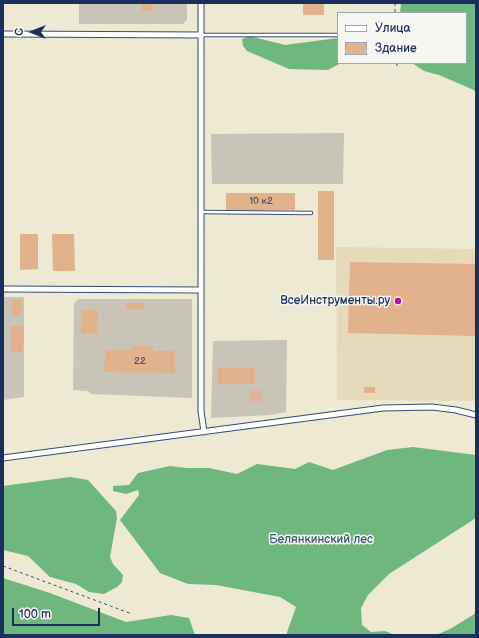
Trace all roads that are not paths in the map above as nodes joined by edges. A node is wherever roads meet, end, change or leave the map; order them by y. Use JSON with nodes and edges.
{"nodes":[{"id":1,"x":201,"y":3,"type":"edge"},
{"id":2,"x":3,"y":34,"type":"edge"},
{"id":3,"x":202,"y":35,"type":"junction"},
{"id":4,"x":336,"y":35,"type":"dead end"},
{"id":5,"x":202,"y":212,"type":"junction"},
{"id":6,"x":311,"y":213,"type":"dead end"},
{"id":7,"x":3,"y":289,"type":"edge"},
{"id":8,"x":201,"y":290,"type":"junction"},
{"id":9,"x":476,"y":415,"type":"edge"},
{"id":10,"x":204,"y":432,"type":"junction"},
{"id":11,"x":3,"y":458,"type":"edge"}],
"edges":[{"from":1,"to":3,"type":"street"},
{"from":2,"to":3,"type":"street"},
{"from":3,"to":4,"type":"lane"},
{"from":3,"to":5,"type":"street"},
{"from":5,"to":6,"type":"lane"},
{"from":5,"to":8,"type":"street"},
{"from":7,"to":8,"type":"street"},
{"from":8,"to":10,"type":"street"},
{"from":9,"to":10,"type":"street"},
{"from":10,"to":11,"type":"street"}]}
